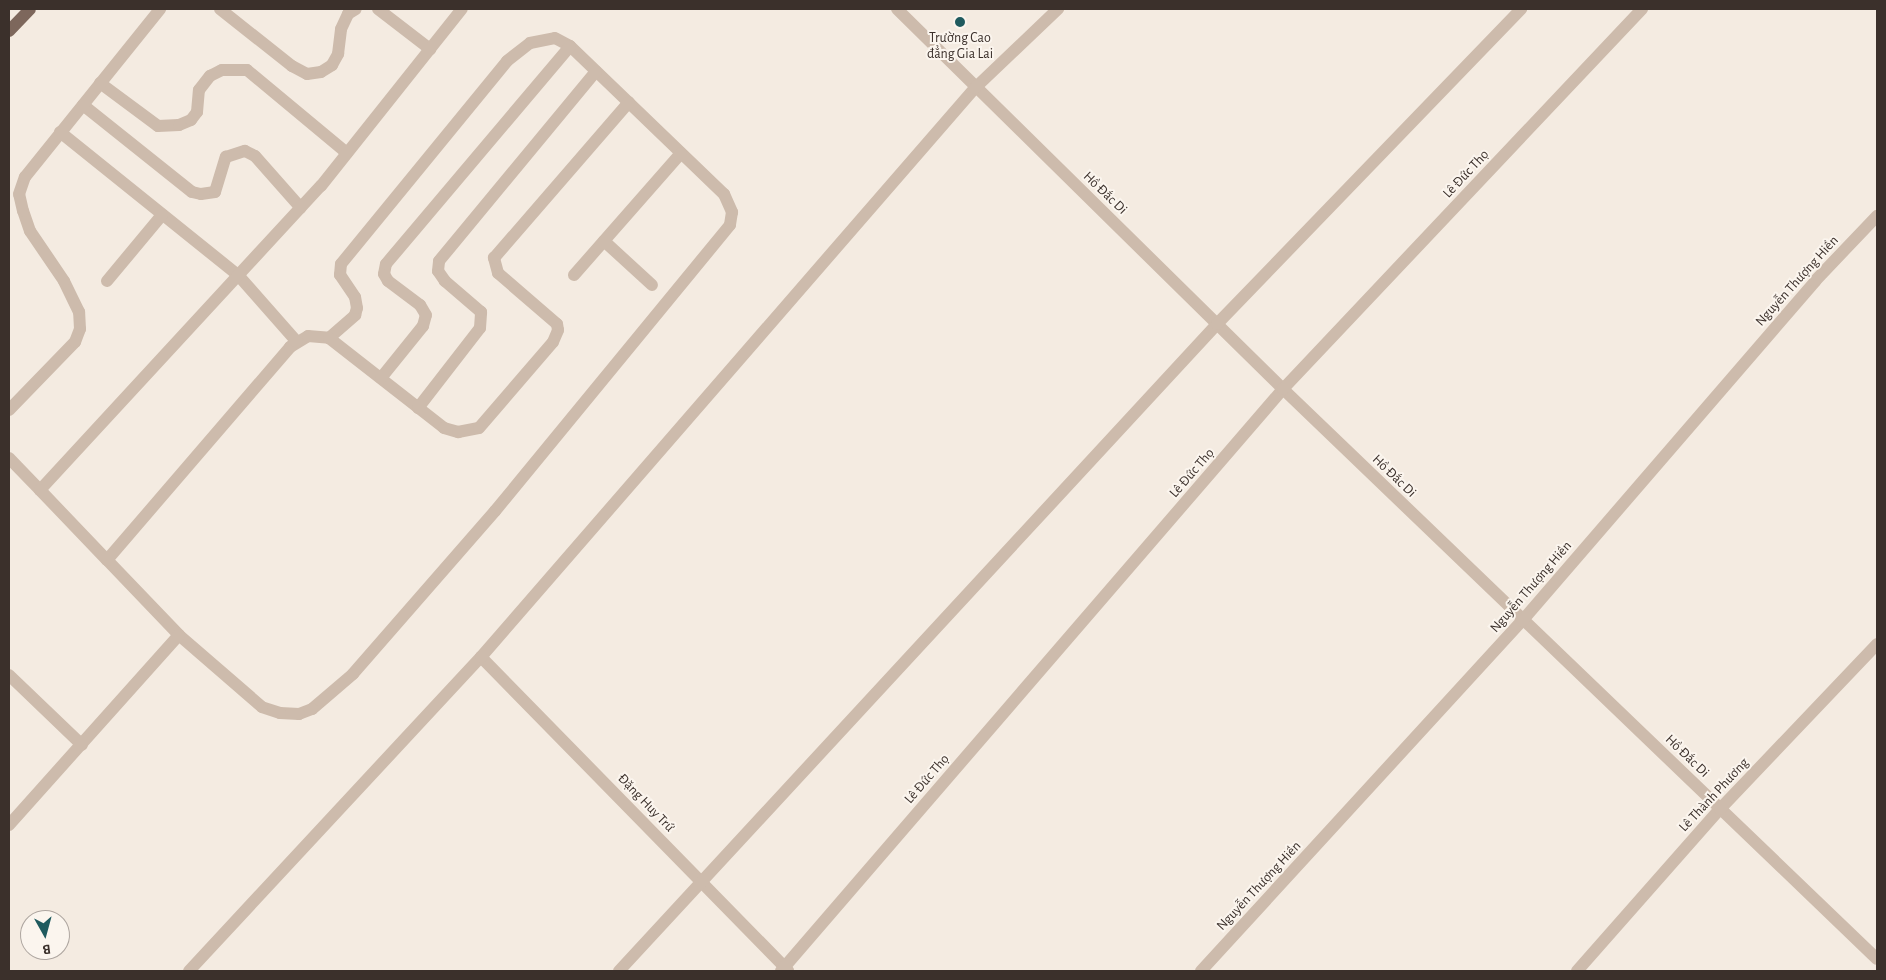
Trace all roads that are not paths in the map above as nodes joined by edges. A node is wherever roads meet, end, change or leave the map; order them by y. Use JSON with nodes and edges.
{"nodes":[{"id":1,"x":30,"y":9,"type":"edge"},
{"id":2,"x":160,"y":9,"type":"edge"},
{"id":3,"x":220,"y":9,"type":"edge"},
{"id":4,"x":356,"y":9,"type":"edge"},
{"id":5,"x":378,"y":9,"type":"edge"},
{"id":6,"x":462,"y":9,"type":"edge"},
{"id":7,"x":896,"y":9,"type":"edge"},
{"id":8,"x":1058,"y":9,"type":"edge"},
{"id":9,"x":1520,"y":9,"type":"edge"},
{"id":10,"x":1642,"y":9,"type":"edge"},
{"id":11,"x":9,"y":31,"type":"edge"},
{"id":12,"x":570,"y":46,"type":"junction"},
{"id":13,"x":430,"y":49,"type":"junction"},
{"id":14,"x":596,"y":71,"type":"junction"},
{"id":15,"x":100,"y":83,"type":"junction"},
{"id":16,"x":975,"y":88,"type":"junction"},
{"id":17,"x":629,"y":102,"type":"junction"},
{"id":18,"x":83,"y":105,"type":"junction"},
{"id":19,"x":60,"y":132,"type":"junction"},
{"id":20,"x":347,"y":153,"type":"junction"},
{"id":21,"x":682,"y":153,"type":"junction"},
{"id":22,"x":300,"y":208,"type":"junction"},
{"id":23,"x":162,"y":215,"type":"junction"},
{"id":24,"x":1877,"y":216,"type":"edge"},
{"id":25,"x":604,"y":241,"type":"junction"},
{"id":26,"x":238,"y":275,"type":"junction"},
{"id":27,"x":574,"y":275,"type":"dead end"},
{"id":28,"x":107,"y":281,"type":"dead end"},
{"id":29,"x":652,"y":285,"type":"dead end"},
{"id":30,"x":1217,"y":324,"type":"junction"},
{"id":31,"x":330,"y":338,"type":"junction"},
{"id":32,"x":297,"y":342,"type":"junction"},
{"id":33,"x":380,"y":378,"type":"junction"},
{"id":34,"x":1283,"y":390,"type":"junction"},
{"id":35,"x":418,"y":408,"type":"junction"},
{"id":36,"x":9,"y":410,"type":"edge"},
{"id":37,"x":9,"y":458,"type":"edge"},
{"id":38,"x":40,"y":490,"type":"junction"},
{"id":39,"x":107,"y":560,"type":"junction"},
{"id":40,"x":1522,"y":621,"type":"junction"},
{"id":41,"x":179,"y":635,"type":"junction"},
{"id":42,"x":1877,"y":644,"type":"edge"},
{"id":43,"x":481,"y":657,"type":"junction"},
{"id":44,"x":9,"y":675,"type":"edge"},
{"id":45,"x":82,"y":744,"type":"junction"},
{"id":46,"x":1720,"y":809,"type":"junction"},
{"id":47,"x":9,"y":825,"type":"edge"},
{"id":48,"x":702,"y":882,"type":"junction"},
{"id":49,"x":1877,"y":959,"type":"edge"},
{"id":50,"x":784,"y":970,"type":"edge"},
{"id":51,"x":189,"y":971,"type":"edge"},
{"id":52,"x":619,"y":971,"type":"edge"},
{"id":53,"x":1201,"y":971,"type":"edge"},
{"id":54,"x":1577,"y":971,"type":"edge"}],
"edges":[{"from":1,"to":11,"type":"main road"},
{"from":2,"to":15,"type":"street"},
{"from":3,"to":4,"type":"street"},
{"from":5,"to":13,"type":"street"},
{"from":6,"to":13,"type":"street"},
{"from":7,"to":16,"type":"street","name":"Hồ Đắc Di"},
{"from":8,"to":16,"type":"street"},
{"from":9,"to":30,"type":"street"},
{"from":10,"to":34,"type":"street","name":"Lê Đức Thọ"},
{"from":12,"to":14,"type":"street"},
{"from":12,"to":31,"type":"street"},
{"from":12,"to":33,"type":"street"},
{"from":13,"to":20,"type":"street"},
{"from":14,"to":17,"type":"street"},
{"from":14,"to":35,"type":"street"},
{"from":15,"to":18,"type":"street"},
{"from":15,"to":20,"type":"street"},
{"from":16,"to":30,"type":"street","name":"Hồ Đắc Di"},
{"from":16,"to":43,"type":"street"},
{"from":17,"to":21,"type":"street"},
{"from":17,"to":35,"type":"street"},
{"from":18,"to":19,"type":"street"},
{"from":18,"to":22,"type":"street"},
{"from":19,"to":23,"type":"street"},
{"from":19,"to":36,"type":"street"},
{"from":20,"to":22,"type":"street"},
{"from":21,"to":25,"type":"street"},
{"from":21,"to":41,"type":"street"},
{"from":22,"to":26,"type":"street"},
{"from":23,"to":26,"type":"street"},
{"from":23,"to":28,"type":"street"},
{"from":24,"to":40,"type":"street","name":"Nguyễn Thượng Hiền"},
{"from":25,"to":27,"type":"street"},
{"from":25,"to":29,"type":"street"},
{"from":26,"to":32,"type":"street"},
{"from":26,"to":38,"type":"street"},
{"from":30,"to":34,"type":"street","name":"Hồ Đắc Di"},
{"from":30,"to":48,"type":"street"},
{"from":31,"to":32,"type":"street"},
{"from":31,"to":33,"type":"street"},
{"from":32,"to":39,"type":"street"},
{"from":33,"to":35,"type":"street"},
{"from":34,"to":40,"type":"street","name":"Hồ Đắc Di"},
{"from":34,"to":50,"type":"street","name":"Lê Đức Thọ"},
{"from":37,"to":38,"type":"street"},
{"from":38,"to":39,"type":"street"},
{"from":39,"to":41,"type":"street"},
{"from":40,"to":46,"type":"street","name":"Hồ Đắc Di"},
{"from":40,"to":53,"type":"street","name":"Nguyễn Thượng Hiền"},
{"from":41,"to":45,"type":"street"},
{"from":42,"to":46,"type":"street","name":"Lê Thành Phương"},
{"from":43,"to":48,"type":"street","name":"Đặng Huy Trứ"},
{"from":43,"to":51,"type":"street"},
{"from":44,"to":45,"type":"street"},
{"from":45,"to":47,"type":"street"},
{"from":46,"to":49,"type":"street","name":"Hồ Đắc Di"},
{"from":46,"to":54,"type":"street","name":"Lê Thành Phương"},
{"from":48,"to":50,"type":"street","name":"Đặng Huy Trứ"},
{"from":48,"to":52,"type":"street"}]}
